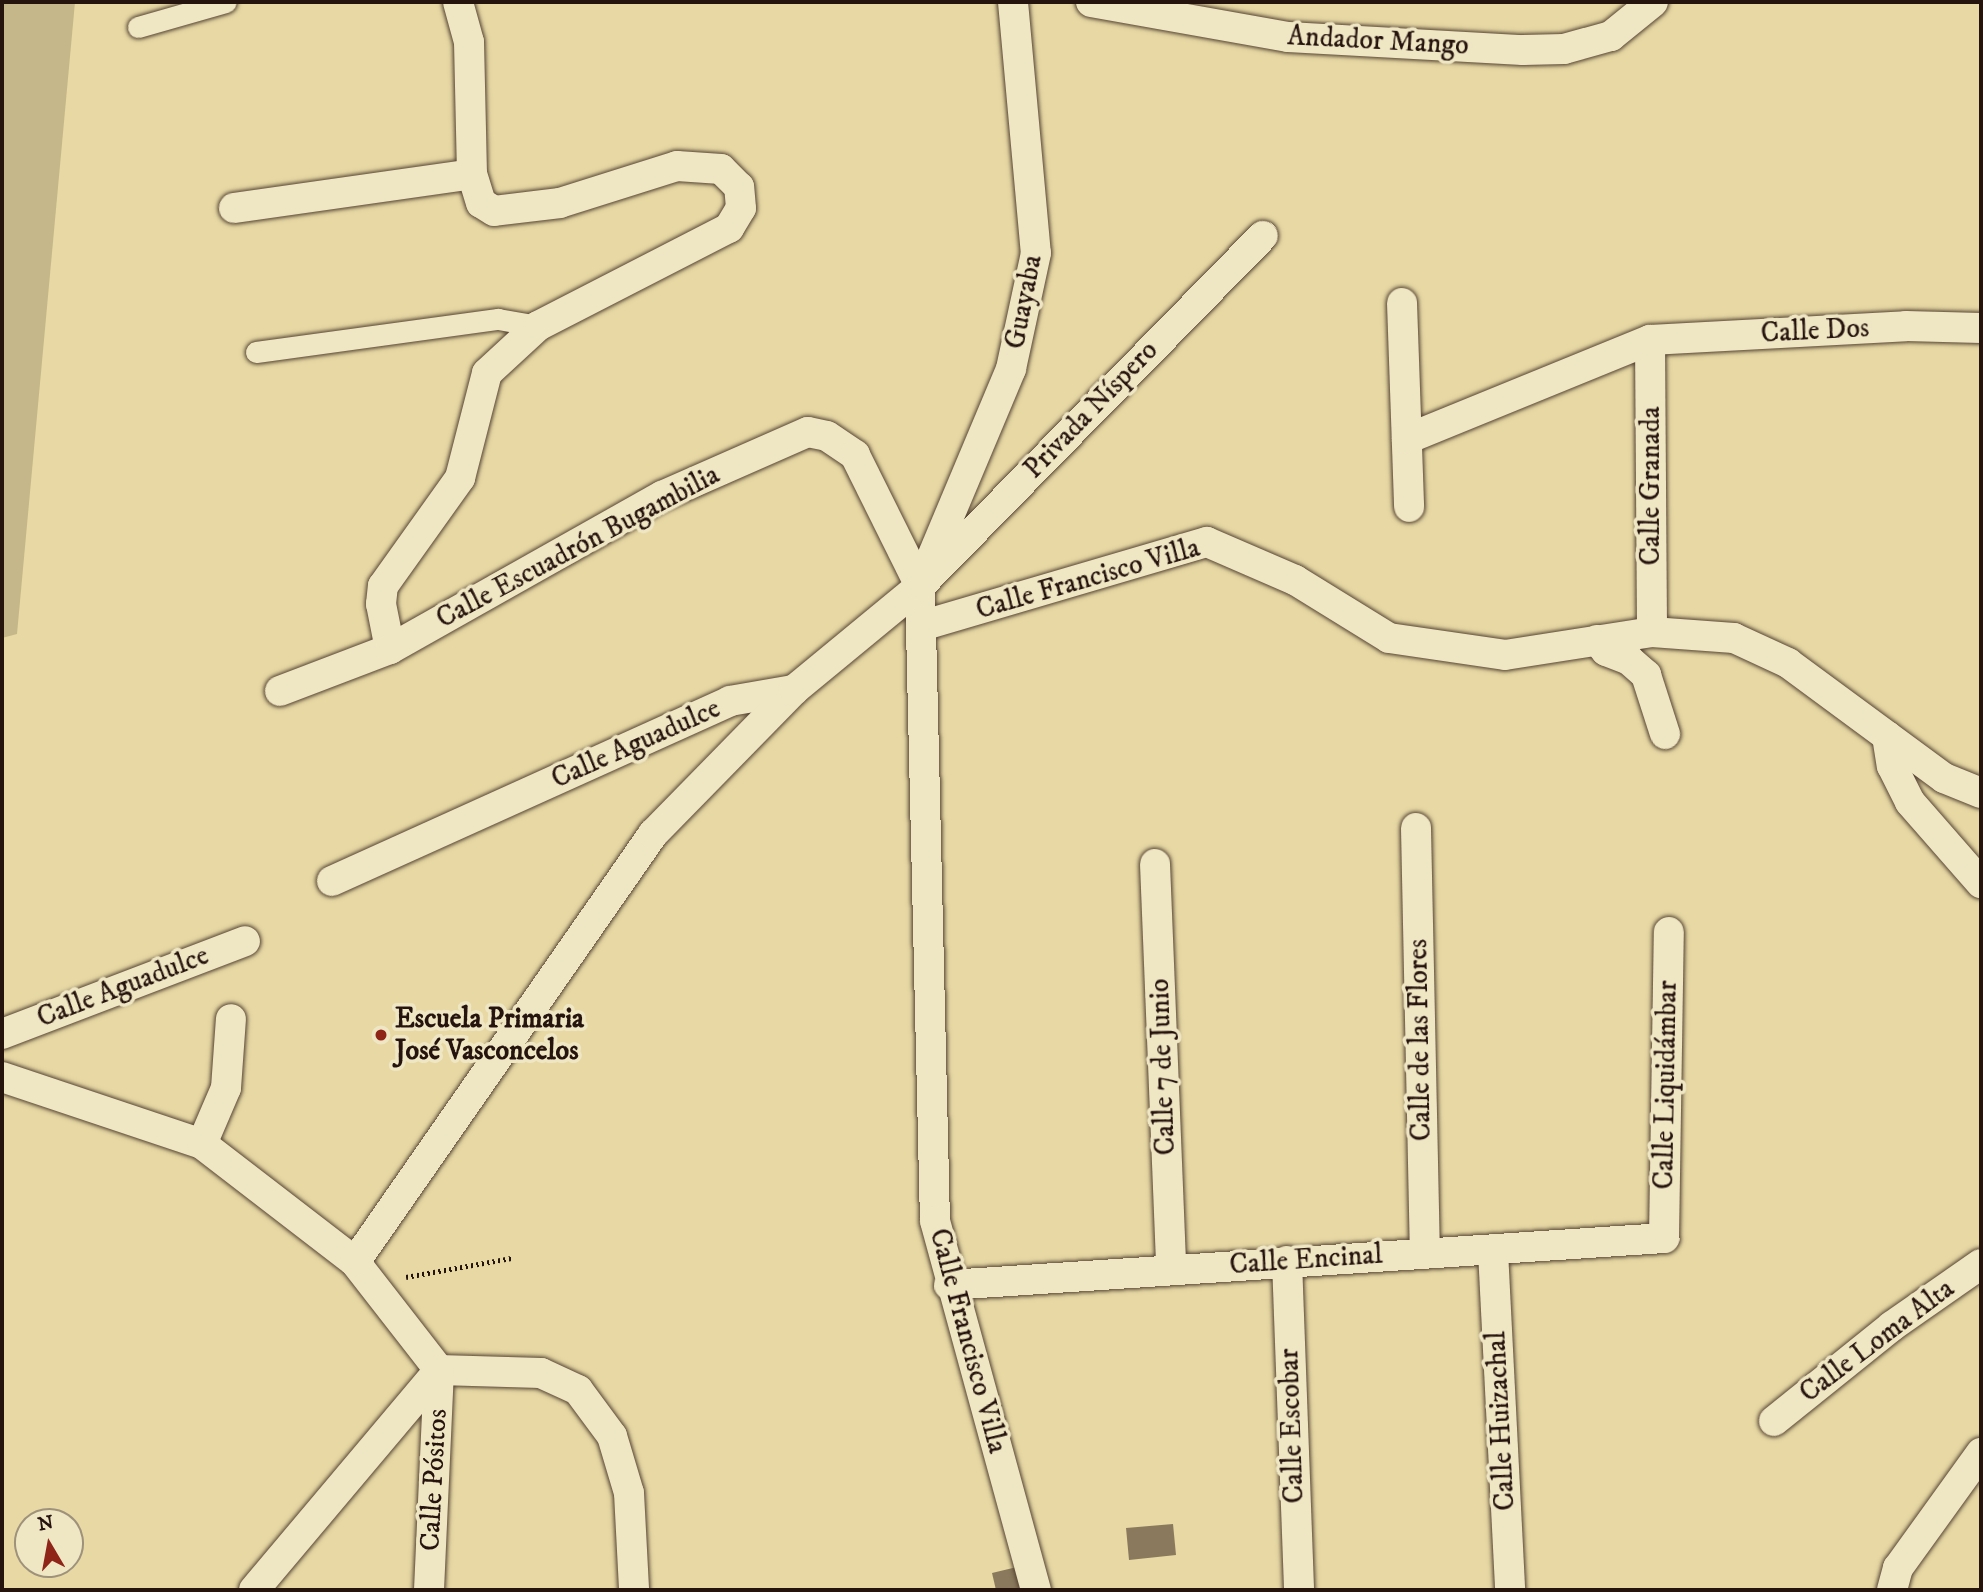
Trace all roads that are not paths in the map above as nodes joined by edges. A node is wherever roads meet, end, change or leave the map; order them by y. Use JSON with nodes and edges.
{"nodes":[{"id":1,"x":226,"y":2,"type":"edge"},
{"id":2,"x":458,"y":2,"type":"edge"},
{"id":3,"x":1013,"y":2,"type":"edge"},
{"id":4,"x":1091,"y":2,"type":"edge"},
{"id":5,"x":1653,"y":2,"type":"edge"},
{"id":6,"x":138,"y":27,"type":"dead end"},
{"id":7,"x":472,"y":174,"type":"junction"},
{"id":8,"x":233,"y":208,"type":"dead end"},
{"id":9,"x":1263,"y":236,"type":"dead end"},
{"id":10,"x":1402,"y":303,"type":"dead end"},
{"id":11,"x":538,"y":326,"type":"junction"},
{"id":12,"x":1981,"y":328,"type":"edge"},
{"id":13,"x":1650,"y":340,"type":"junction"},
{"id":14,"x":256,"y":352,"type":"dead end"},
{"id":15,"x":1407,"y":439,"type":"junction"},
{"id":16,"x":1409,"y":507,"type":"dead end"},
{"id":17,"x":920,"y":586,"type":"junction"},
{"id":18,"x":921,"y":626,"type":"junction"},
{"id":19,"x":1652,"y":632,"type":"junction"},
{"id":20,"x":1597,"y":640,"type":"junction"},
{"id":21,"x":390,"y":649,"type":"junction"},
{"id":22,"x":794,"y":690,"type":"junction"},
{"id":23,"x":280,"y":691,"type":"dead end"},
{"id":24,"x":1665,"y":734,"type":"dead end"},
{"id":25,"x":1887,"y":736,"type":"junction"},
{"id":26,"x":1981,"y":793,"type":"edge"},
{"id":27,"x":1416,"y":828,"type":"dead end"},
{"id":28,"x":1155,"y":864,"type":"dead end"},
{"id":29,"x":332,"y":881,"type":"dead end"},
{"id":30,"x":1981,"y":883,"type":"edge"},
{"id":31,"x":1669,"y":932,"type":"dead end"},
{"id":32,"x":245,"y":941,"type":"dead end"},
{"id":33,"x":231,"y":1019,"type":"dead end"},
{"id":34,"x":2,"y":1034,"type":"edge"},
{"id":35,"x":2,"y":1077,"type":"edge"},
{"id":36,"x":202,"y":1144,"type":"junction"},
{"id":37,"x":1664,"y":1238,"type":"joint"},
{"id":38,"x":1493,"y":1251,"type":"junction"},
{"id":39,"x":1425,"y":1253,"type":"junction"},
{"id":40,"x":1287,"y":1261,"type":"junction"},
{"id":41,"x":355,"y":1262,"type":"junction"},
{"id":42,"x":1981,"y":1264,"type":"edge"},
{"id":43,"x":1171,"y":1270,"type":"junction"},
{"id":44,"x":949,"y":1286,"type":"junction"},
{"id":45,"x":439,"y":1370,"type":"junction"},
{"id":46,"x":1774,"y":1421,"type":"dead end"},
{"id":47,"x":1981,"y":1453,"type":"edge"},
{"id":48,"x":254,"y":1590,"type":"edge"},
{"id":49,"x":429,"y":1590,"type":"edge"},
{"id":50,"x":634,"y":1590,"type":"edge"},
{"id":51,"x":1036,"y":1590,"type":"edge"},
{"id":52,"x":1299,"y":1590,"type":"edge"},
{"id":53,"x":1510,"y":1590,"type":"edge"},
{"id":54,"x":1892,"y":1590,"type":"edge"}],
"edges":[{"from":1,"to":6,"type":"street"},
{"from":2,"to":7,"type":"street"},
{"from":3,"to":17,"type":"street","name":"Guayaba"},
{"from":4,"to":5,"type":"street","name":"Andador Mango"},
{"from":7,"to":8,"type":"street"},
{"from":7,"to":11,"type":"street"},
{"from":9,"to":17,"type":"street","name":"Privada Níspero"},
{"from":10,"to":15,"type":"street"},
{"from":11,"to":14,"type":"street"},
{"from":11,"to":21,"type":"street"},
{"from":12,"to":13,"type":"street","name":"Calle Dos"},
{"from":13,"to":15,"type":"street"},
{"from":13,"to":19,"type":"street","name":"Calle Granada"},
{"from":15,"to":16,"type":"street"},
{"from":17,"to":18,"type":"street","name":"Calle Francisco Villa"},
{"from":17,"to":21,"type":"street","name":"Calle Escuadrón Bugambilia"},
{"from":17,"to":22,"type":"street","name":"Calle Aguadulce"},
{"from":18,"to":20,"type":"street","name":"Calle Francisco Villa"},
{"from":18,"to":44,"type":"street","name":"Calle Francisco Villa"},
{"from":19,"to":20,"type":"street","name":"Calle Francisco Villa"},
{"from":19,"to":25,"type":"street","name":"Calle Francisco Villa"},
{"from":20,"to":24,"type":"street"},
{"from":21,"to":23,"type":"street","name":"Calle Escuadrón Bugambilia"},
{"from":22,"to":29,"type":"street","name":"Calle Aguadulce"},
{"from":22,"to":41,"type":"street"},
{"from":25,"to":26,"type":"street","name":"Calle Francisco Villa"},
{"from":25,"to":30,"type":"street"},
{"from":27,"to":39,"type":"street","name":"Calle de las Flores"},
{"from":28,"to":43,"type":"street","name":"Calle 7 de Junio"},
{"from":31,"to":37,"type":"street","name":"Calle Liquidámbar"},
{"from":32,"to":34,"type":"street","name":"Calle Aguadulce"},
{"from":33,"to":36,"type":"street"},
{"from":35,"to":36,"type":"street"},
{"from":36,"to":41,"type":"street"},
{"from":37,"to":38,"type":"street","name":"Calle Encinal"},
{"from":38,"to":39,"type":"street","name":"Calle Encinal"},
{"from":38,"to":53,"type":"street","name":"Calle Huizachal"},
{"from":39,"to":40,"type":"street","name":"Calle Encinal"},
{"from":40,"to":43,"type":"street","name":"Calle Encinal"},
{"from":40,"to":52,"type":"street","name":"Calle Escobar"},
{"from":41,"to":45,"type":"street"},
{"from":42,"to":46,"type":"street","name":"Calle Loma Alta"},
{"from":43,"to":44,"type":"street","name":"Calle Encinal"},
{"from":44,"to":51,"type":"street","name":"Calle Francisco Villa"},
{"from":45,"to":48,"type":"street"},
{"from":45,"to":49,"type":"street","name":"Calle Pósitos"},
{"from":45,"to":50,"type":"street"},
{"from":47,"to":54,"type":"street"}]}
